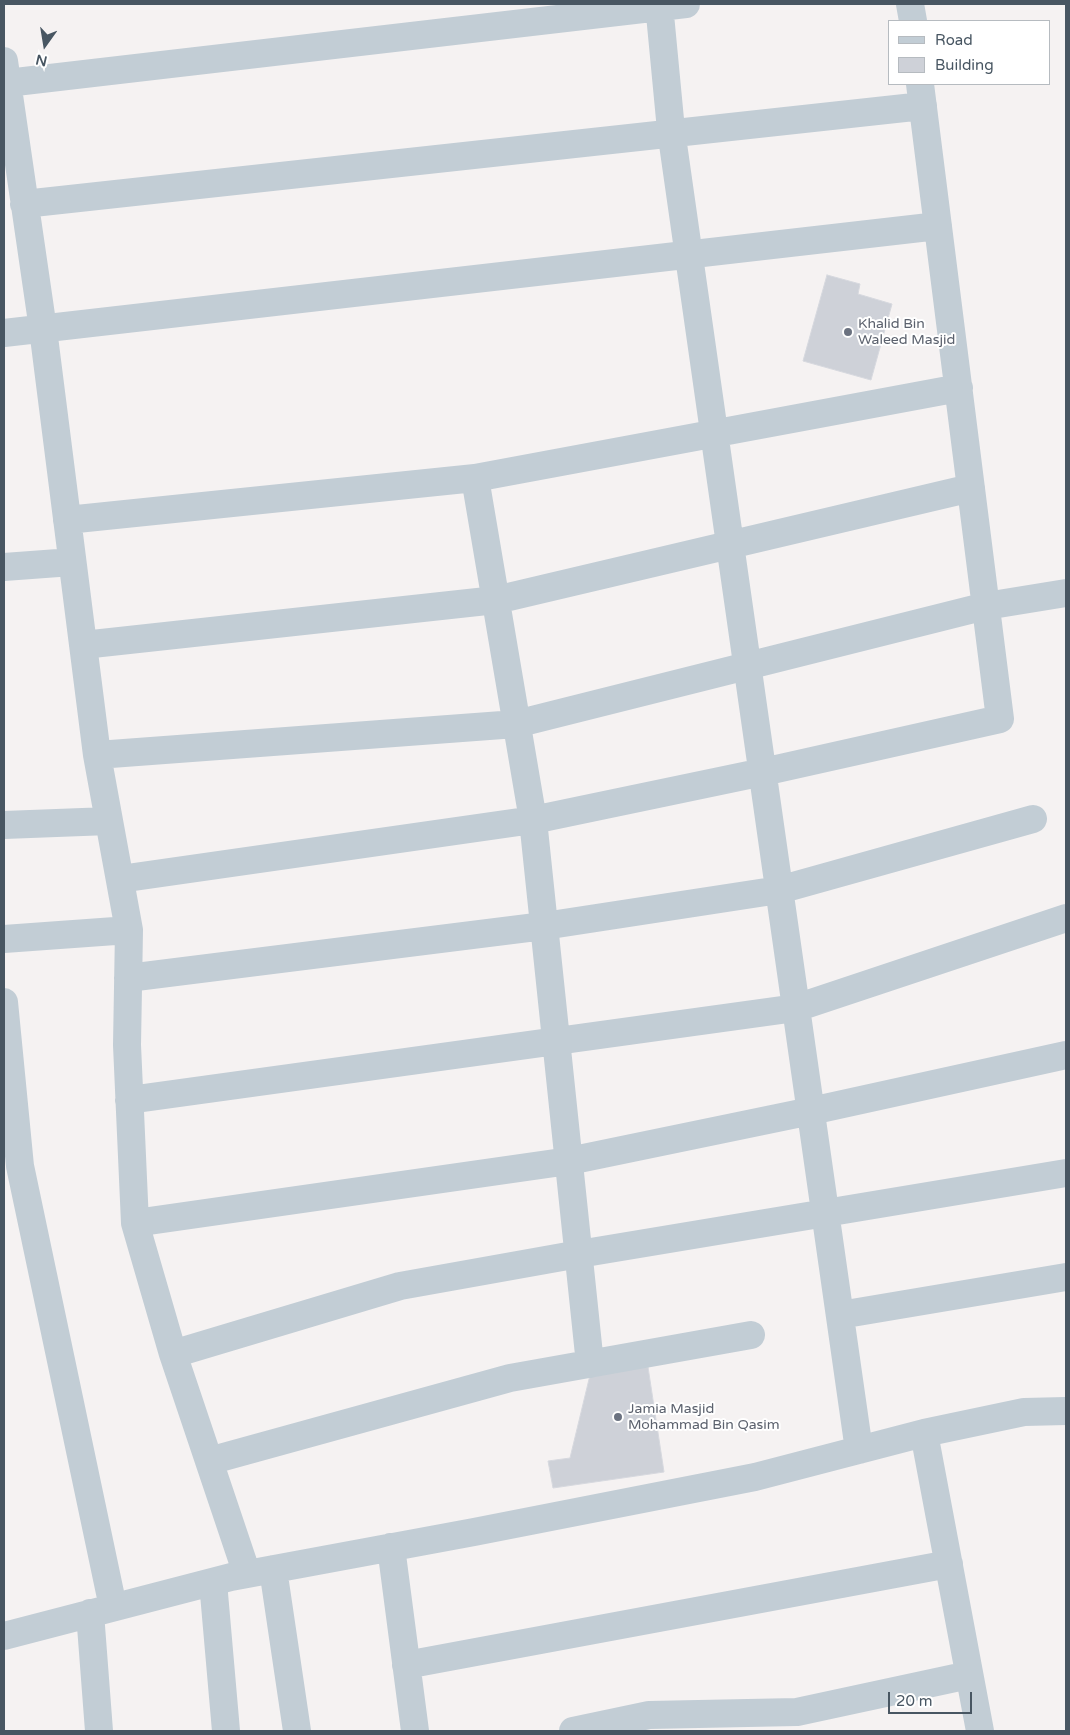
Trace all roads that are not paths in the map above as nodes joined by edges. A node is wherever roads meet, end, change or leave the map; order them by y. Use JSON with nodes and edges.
{"nodes":[{"id":1,"x":686,"y":4,"type":"edge"},
{"id":2,"x":910,"y":4,"type":"edge"},
{"id":3,"x":659,"y":5,"type":"edge"},
{"id":4,"x":912,"y":20,"type":"edge"},
{"id":5,"x":6,"y":72,"type":"edge"},
{"id":6,"x":922,"y":95,"type":"edge"},
{"id":7,"x":672,"y":133,"type":"junction"},
{"id":8,"x":24,"y":204,"type":"junction"},
{"id":9,"x":938,"y":226,"type":"junction"},
{"id":10,"x":689,"y":255,"type":"junction"},
{"id":11,"x":43,"y":329,"type":"junction"},
{"id":12,"x":4,"y":333,"type":"edge"},
{"id":13,"x":959,"y":388,"type":"junction"},
{"id":14,"x":715,"y":433,"type":"junction"},
{"id":15,"x":475,"y":478,"type":"junction"},
{"id":16,"x":971,"y":488,"type":"junction"},
{"id":17,"x":67,"y":520,"type":"junction"},
{"id":18,"x":730,"y":545,"type":"junction"},
{"id":19,"x":72,"y":562,"type":"junction"},
{"id":20,"x":4,"y":567,"type":"edge"},
{"id":21,"x":1066,"y":593,"type":"edge"},
{"id":22,"x":496,"y":600,"type":"junction"},
{"id":23,"x":986,"y":606,"type":"junction"},
{"id":24,"x":83,"y":645,"type":"junction"},
{"id":25,"x":748,"y":666,"type":"junction"},
{"id":26,"x":516,"y":724,"type":"junction"},
{"id":27,"x":97,"y":755,"type":"junction"},
{"id":28,"x":763,"y":772,"type":"junction"},
{"id":29,"x":1033,"y":819,"type":"dead end"},
{"id":30,"x":533,"y":820,"type":"junction"},
{"id":31,"x":109,"y":821,"type":"junction"},
{"id":32,"x":4,"y":825,"type":"edge"},
{"id":33,"x":120,"y":879,"type":"junction"},
{"id":34,"x":780,"y":890,"type":"junction"},
{"id":35,"x":1066,"y":918,"type":"edge"},
{"id":36,"x":544,"y":926,"type":"junction"},
{"id":37,"x":129,"y":930,"type":"junction"},
{"id":38,"x":4,"y":939,"type":"edge"},
{"id":39,"x":128,"y":978,"type":"junction"},
{"id":40,"x":4,"y":1002,"type":"edge"},
{"id":41,"x":796,"y":1008,"type":"junction"},
{"id":42,"x":556,"y":1041,"type":"junction"},
{"id":43,"x":1066,"y":1055,"type":"edge"},
{"id":44,"x":6,"y":1056,"type":"edge"},
{"id":45,"x":129,"y":1100,"type":"junction"},
{"id":46,"x":811,"y":1111,"type":"junction"},
{"id":47,"x":11,"y":1145,"type":"edge"},
{"id":48,"x":569,"y":1161,"type":"junction"},
{"id":49,"x":1066,"y":1173,"type":"edge"},
{"id":50,"x":826,"y":1214,"type":"junction"},
{"id":51,"x":135,"y":1223,"type":"junction"},
{"id":52,"x":579,"y":1254,"type":"junction"},
{"id":53,"x":1066,"y":1277,"type":"edge"},
{"id":54,"x":840,"y":1314,"type":"junction"},
{"id":55,"x":751,"y":1335,"type":"dead end"},
{"id":56,"x":173,"y":1354,"type":"junction"},
{"id":57,"x":590,"y":1364,"type":"junction"},
{"id":58,"x":1066,"y":1411,"type":"edge"},
{"id":59,"x":924,"y":1433,"type":"junction"},
{"id":60,"x":859,"y":1450,"type":"junction"},
{"id":61,"x":209,"y":1461,"type":"junction"},
{"id":62,"x":392,"y":1547,"type":"junction"},
{"id":63,"x":948,"y":1564,"type":"junction"},
{"id":64,"x":260,"y":1572,"type":"junction"},
{"id":65,"x":213,"y":1582,"type":"junction"},
{"id":66,"x":102,"y":1610,"type":"junction"},
{"id":67,"x":4,"y":1636,"type":"edge"},
{"id":68,"x":406,"y":1665,"type":"junction"},
{"id":69,"x":969,"y":1675,"type":"junction"},
{"id":70,"x":99,"y":1731,"type":"edge"},
{"id":71,"x":226,"y":1731,"type":"edge"},
{"id":72,"x":297,"y":1731,"type":"edge"},
{"id":73,"x":415,"y":1731,"type":"edge"},
{"id":74,"x":573,"y":1731,"type":"edge"},
{"id":75,"x":980,"y":1731,"type":"edge"}],
"edges":[{"from":1,"to":3,"type":"street"},
{"from":2,"to":4,"type":"street"},
{"from":3,"to":5,"type":"street"},
{"from":3,"to":7,"type":"street"},
{"from":5,"to":8,"type":"street"},
{"from":6,"to":7,"type":"street"},
{"from":6,"to":9,"type":"street"},
{"from":7,"to":8,"type":"street"},
{"from":7,"to":10,"type":"street"},
{"from":8,"to":11,"type":"street"},
{"from":9,"to":10,"type":"street"},
{"from":9,"to":13,"type":"street"},
{"from":10,"to":11,"type":"street"},
{"from":10,"to":14,"type":"street"},
{"from":11,"to":12,"type":"street"},
{"from":11,"to":17,"type":"street"},
{"from":13,"to":14,"type":"street"},
{"from":13,"to":16,"type":"street"},
{"from":14,"to":15,"type":"street"},
{"from":14,"to":18,"type":"street"},
{"from":15,"to":17,"type":"street"},
{"from":15,"to":22,"type":"street"},
{"from":16,"to":18,"type":"street"},
{"from":16,"to":23,"type":"street"},
{"from":17,"to":19,"type":"street"},
{"from":18,"to":22,"type":"street"},
{"from":18,"to":25,"type":"street"},
{"from":19,"to":20,"type":"street"},
{"from":19,"to":24,"type":"street"},
{"from":21,"to":23,"type":"street"},
{"from":22,"to":24,"type":"street"},
{"from":22,"to":26,"type":"street"},
{"from":23,"to":25,"type":"street"},
{"from":23,"to":28,"type":"street"},
{"from":24,"to":27,"type":"street"},
{"from":25,"to":26,"type":"street"},
{"from":25,"to":28,"type":"street"},
{"from":26,"to":27,"type":"street"},
{"from":26,"to":30,"type":"street"},
{"from":27,"to":31,"type":"street"},
{"from":28,"to":30,"type":"street"},
{"from":28,"to":34,"type":"street"},
{"from":29,"to":34,"type":"street"},
{"from":30,"to":33,"type":"street"},
{"from":30,"to":36,"type":"street"},
{"from":31,"to":32,"type":"street"},
{"from":31,"to":33,"type":"street"},
{"from":33,"to":37,"type":"street"},
{"from":34,"to":36,"type":"street"},
{"from":34,"to":41,"type":"street"},
{"from":35,"to":41,"type":"street"},
{"from":36,"to":39,"type":"street"},
{"from":36,"to":42,"type":"street"},
{"from":37,"to":38,"type":"street"},
{"from":37,"to":39,"type":"street"},
{"from":39,"to":45,"type":"street"},
{"from":40,"to":44,"type":"street"},
{"from":41,"to":42,"type":"street"},
{"from":41,"to":46,"type":"street"},
{"from":42,"to":45,"type":"street"},
{"from":42,"to":48,"type":"street"},
{"from":43,"to":46,"type":"street"},
{"from":44,"to":47,"type":"street"},
{"from":45,"to":51,"type":"street"},
{"from":46,"to":48,"type":"street"},
{"from":46,"to":50,"type":"street"},
{"from":47,"to":66,"type":"street"},
{"from":48,"to":51,"type":"street"},
{"from":48,"to":52,"type":"street"},
{"from":49,"to":50,"type":"street"},
{"from":50,"to":52,"type":"street"},
{"from":50,"to":54,"type":"street"},
{"from":51,"to":56,"type":"street"},
{"from":52,"to":56,"type":"street"},
{"from":52,"to":57,"type":"street"},
{"from":53,"to":54,"type":"street"},
{"from":54,"to":60,"type":"street"},
{"from":55,"to":57,"type":"street"},
{"from":56,"to":61,"type":"street"},
{"from":57,"to":61,"type":"street"},
{"from":58,"to":59,"type":"street"},
{"from":59,"to":60,"type":"street"},
{"from":59,"to":63,"type":"street"},
{"from":60,"to":62,"type":"street"},
{"from":61,"to":64,"type":"street"},
{"from":62,"to":64,"type":"street"},
{"from":62,"to":68,"type":"street"},
{"from":63,"to":68,"type":"street"},
{"from":63,"to":69,"type":"street"},
{"from":64,"to":65,"type":"street"},
{"from":64,"to":72,"type":"street"},
{"from":65,"to":66,"type":"street"},
{"from":65,"to":71,"type":"street"},
{"from":66,"to":67,"type":"street"},
{"from":66,"to":70,"type":"street"},
{"from":68,"to":73,"type":"street"},
{"from":69,"to":74,"type":"street"},
{"from":69,"to":75,"type":"street"}]}
